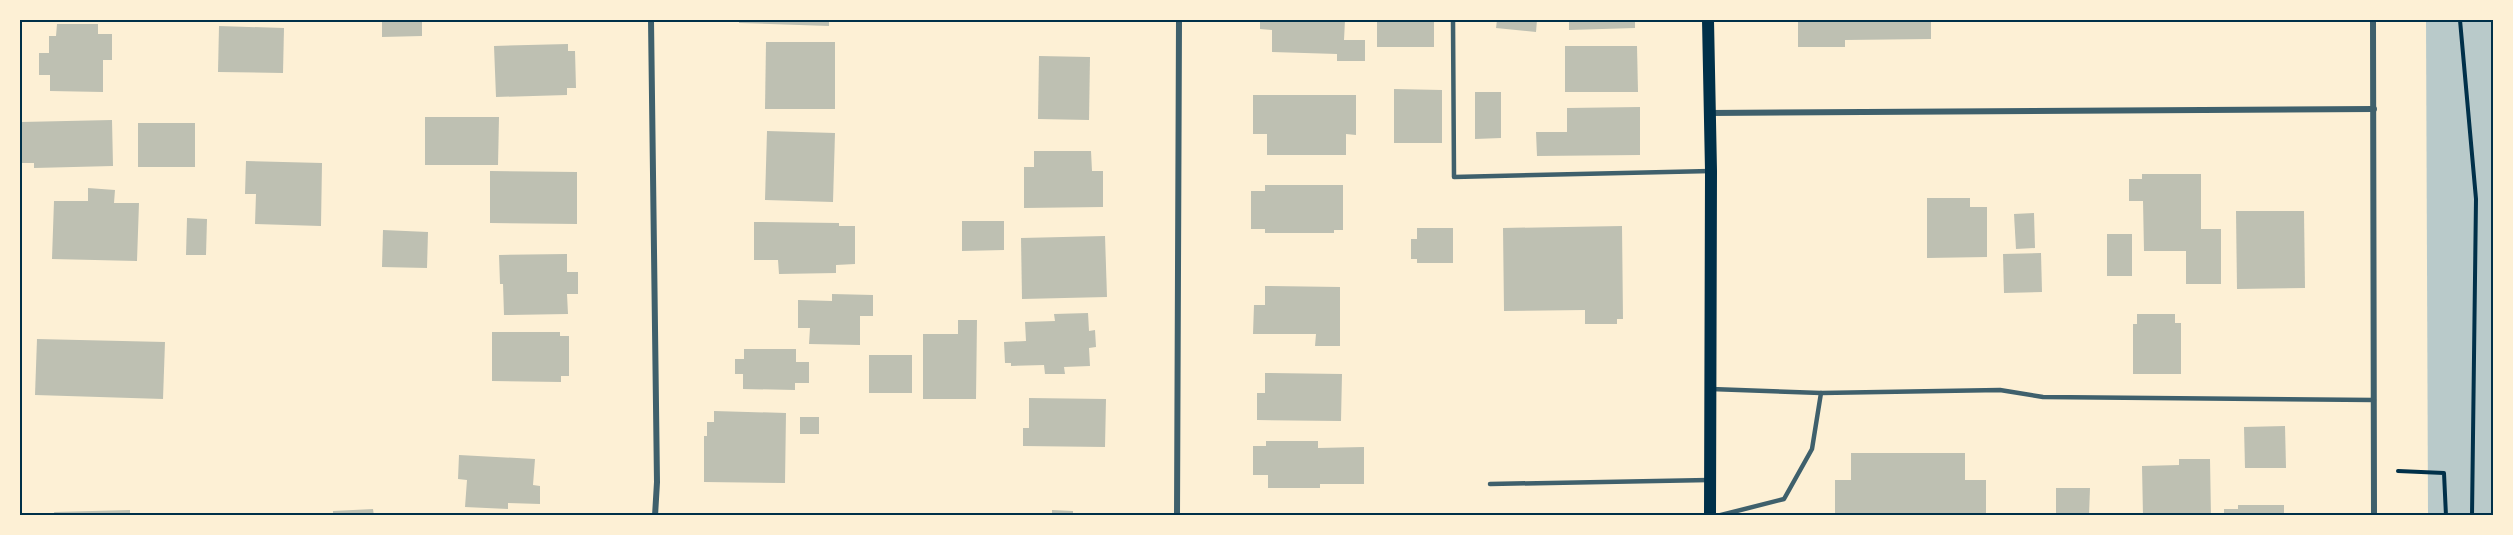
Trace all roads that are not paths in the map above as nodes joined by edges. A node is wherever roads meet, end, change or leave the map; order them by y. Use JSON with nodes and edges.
{"nodes":[{"id":1,"x":651,"y":20,"type":"edge"},
{"id":2,"x":1179,"y":20,"type":"edge"},
{"id":3,"x":1453,"y":20,"type":"edge"},
{"id":4,"x":1708,"y":20,"type":"edge"},
{"id":5,"x":2373,"y":20,"type":"edge"},
{"id":6,"x":2374,"y":109,"type":"junction"},
{"id":7,"x":1709,"y":113,"type":"junction"},
{"id":8,"x":1711,"y":171,"type":"junction"},
{"id":9,"x":1711,"y":389,"type":"junction"},
{"id":10,"x":1821,"y":393,"type":"junction"},
{"id":11,"x":2374,"y":400,"type":"junction"},
{"id":12,"x":1709,"y":480,"type":"junction"},
{"id":13,"x":1490,"y":484,"type":"dead end"},
{"id":14,"x":655,"y":516,"type":"edge"},
{"id":15,"x":1177,"y":516,"type":"edge"},
{"id":16,"x":1710,"y":516,"type":"edge"},
{"id":17,"x":1717,"y":516,"type":"edge"},
{"id":18,"x":2374,"y":516,"type":"edge"}],
"edges":[{"from":1,"to":14,"type":"street"},
{"from":2,"to":15,"type":"street"},
{"from":3,"to":8,"type":"lane"},
{"from":4,"to":7,"type":"main road"},
{"from":5,"to":6,"type":"street"},
{"from":6,"to":7,"type":"street"},
{"from":6,"to":11,"type":"street"},
{"from":7,"to":8,"type":"main road"},
{"from":8,"to":9,"type":"main road"},
{"from":9,"to":10,"type":"lane"},
{"from":9,"to":12,"type":"main road"},
{"from":10,"to":11,"type":"lane"},
{"from":10,"to":17,"type":"lane"},
{"from":11,"to":18,"type":"street"},
{"from":12,"to":13,"type":"lane"},
{"from":12,"to":16,"type":"main road"}]}
